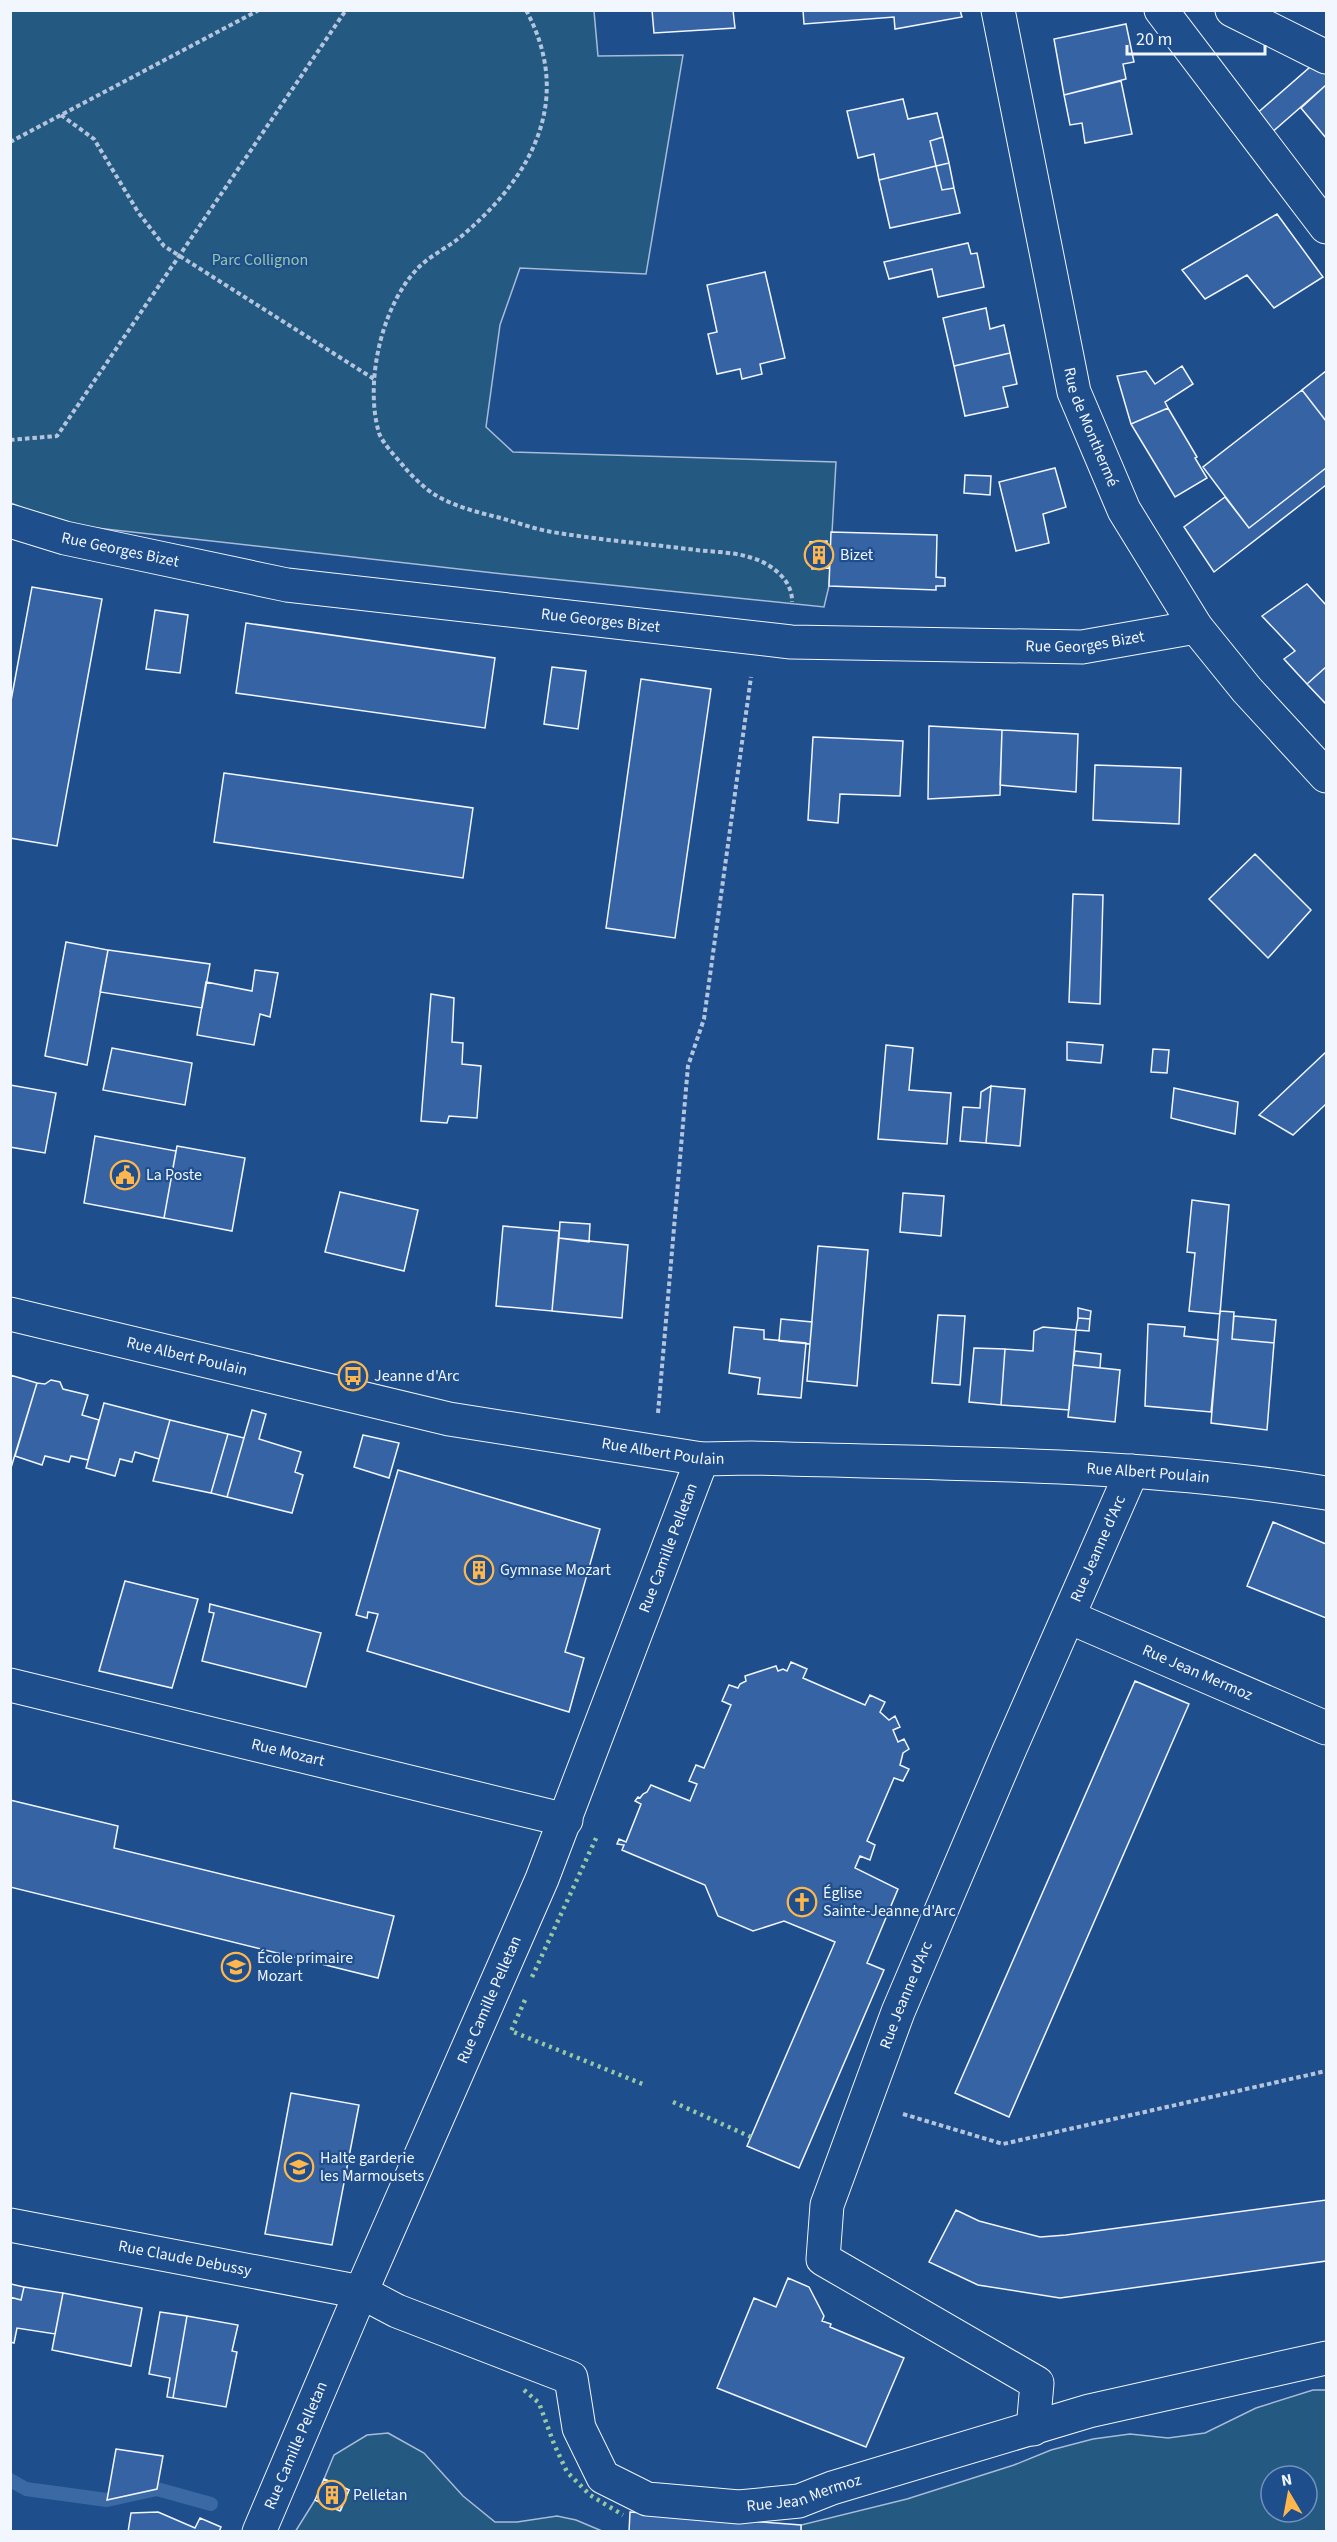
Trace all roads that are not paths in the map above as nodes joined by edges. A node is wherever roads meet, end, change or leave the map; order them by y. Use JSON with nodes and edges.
{"nodes":[{"id":1,"x":998,"y":10,"type":"edge"},
{"id":2,"x":1161,"y":10,"type":"edge"},
{"id":3,"x":1232,"y":10,"type":"edge"},
{"id":4,"x":1326,"y":57,"type":"edge"},
{"id":5,"x":1326,"y":227,"type":"edge"},
{"id":6,"x":10,"y":521,"type":"edge"},
{"id":7,"x":1196,"y":627,"type":"junction"},
{"id":8,"x":1326,"y":776,"type":"edge"},
{"id":9,"x":10,"y":1314,"type":"edge"},
{"id":10,"x":702,"y":1459,"type":"junction"},
{"id":11,"x":1132,"y":1471,"type":"junction"},
{"id":12,"x":1326,"y":1493,"type":"edge"},
{"id":13,"x":1069,"y":1617,"type":"junction"},
{"id":14,"x":10,"y":1685,"type":"edge"},
{"id":15,"x":1326,"y":1728,"type":"edge"},
{"id":16,"x":566,"y":1820,"type":"junction"},
{"id":17,"x":10,"y":2224,"type":"edge"},
{"id":18,"x":361,"y":2292,"type":"junction"},
{"id":19,"x":1326,"y":2358,"type":"edge"},
{"id":20,"x":1033,"y":2429,"type":"junction"},
{"id":21,"x":259,"y":2532,"type":"edge"}],
"edges":[{"from":1,"to":7,"type":"street","name":"Rue de Monthermé"},
{"from":2,"to":5,"type":"street"},
{"from":3,"to":4,"type":"street"},
{"from":6,"to":7,"type":"street","name":"Rue Georges Bizet"},
{"from":7,"to":8,"type":"street","name":"Rue de Monthermé"},
{"from":9,"to":10,"type":"street","name":"Rue Albert Poulain"},
{"from":10,"to":11,"type":"street","name":"Rue Albert Poulain"},
{"from":10,"to":16,"type":"street","name":"Rue Camille Pelletan"},
{"from":11,"to":12,"type":"street","name":"Rue Albert Poulain"},
{"from":11,"to":13,"type":"street","name":"Rue Jeanne d'Arc"},
{"from":13,"to":15,"type":"street","name":"Rue Jean Mermoz"},
{"from":13,"to":20,"type":"street","name":"Rue Jeanne d'Arc"},
{"from":14,"to":16,"type":"street","name":"Rue Mozart"},
{"from":16,"to":18,"type":"street","name":"Rue Camille Pelletan"},
{"from":17,"to":18,"type":"street","name":"Rue Claude Debussy"},
{"from":18,"to":20,"type":"street","name":"Rue Jean Mermoz"},
{"from":18,"to":21,"type":"street","name":"Rue Camille Pelletan"},
{"from":19,"to":20,"type":"street","name":"Rue Jean Mermoz"}]}
